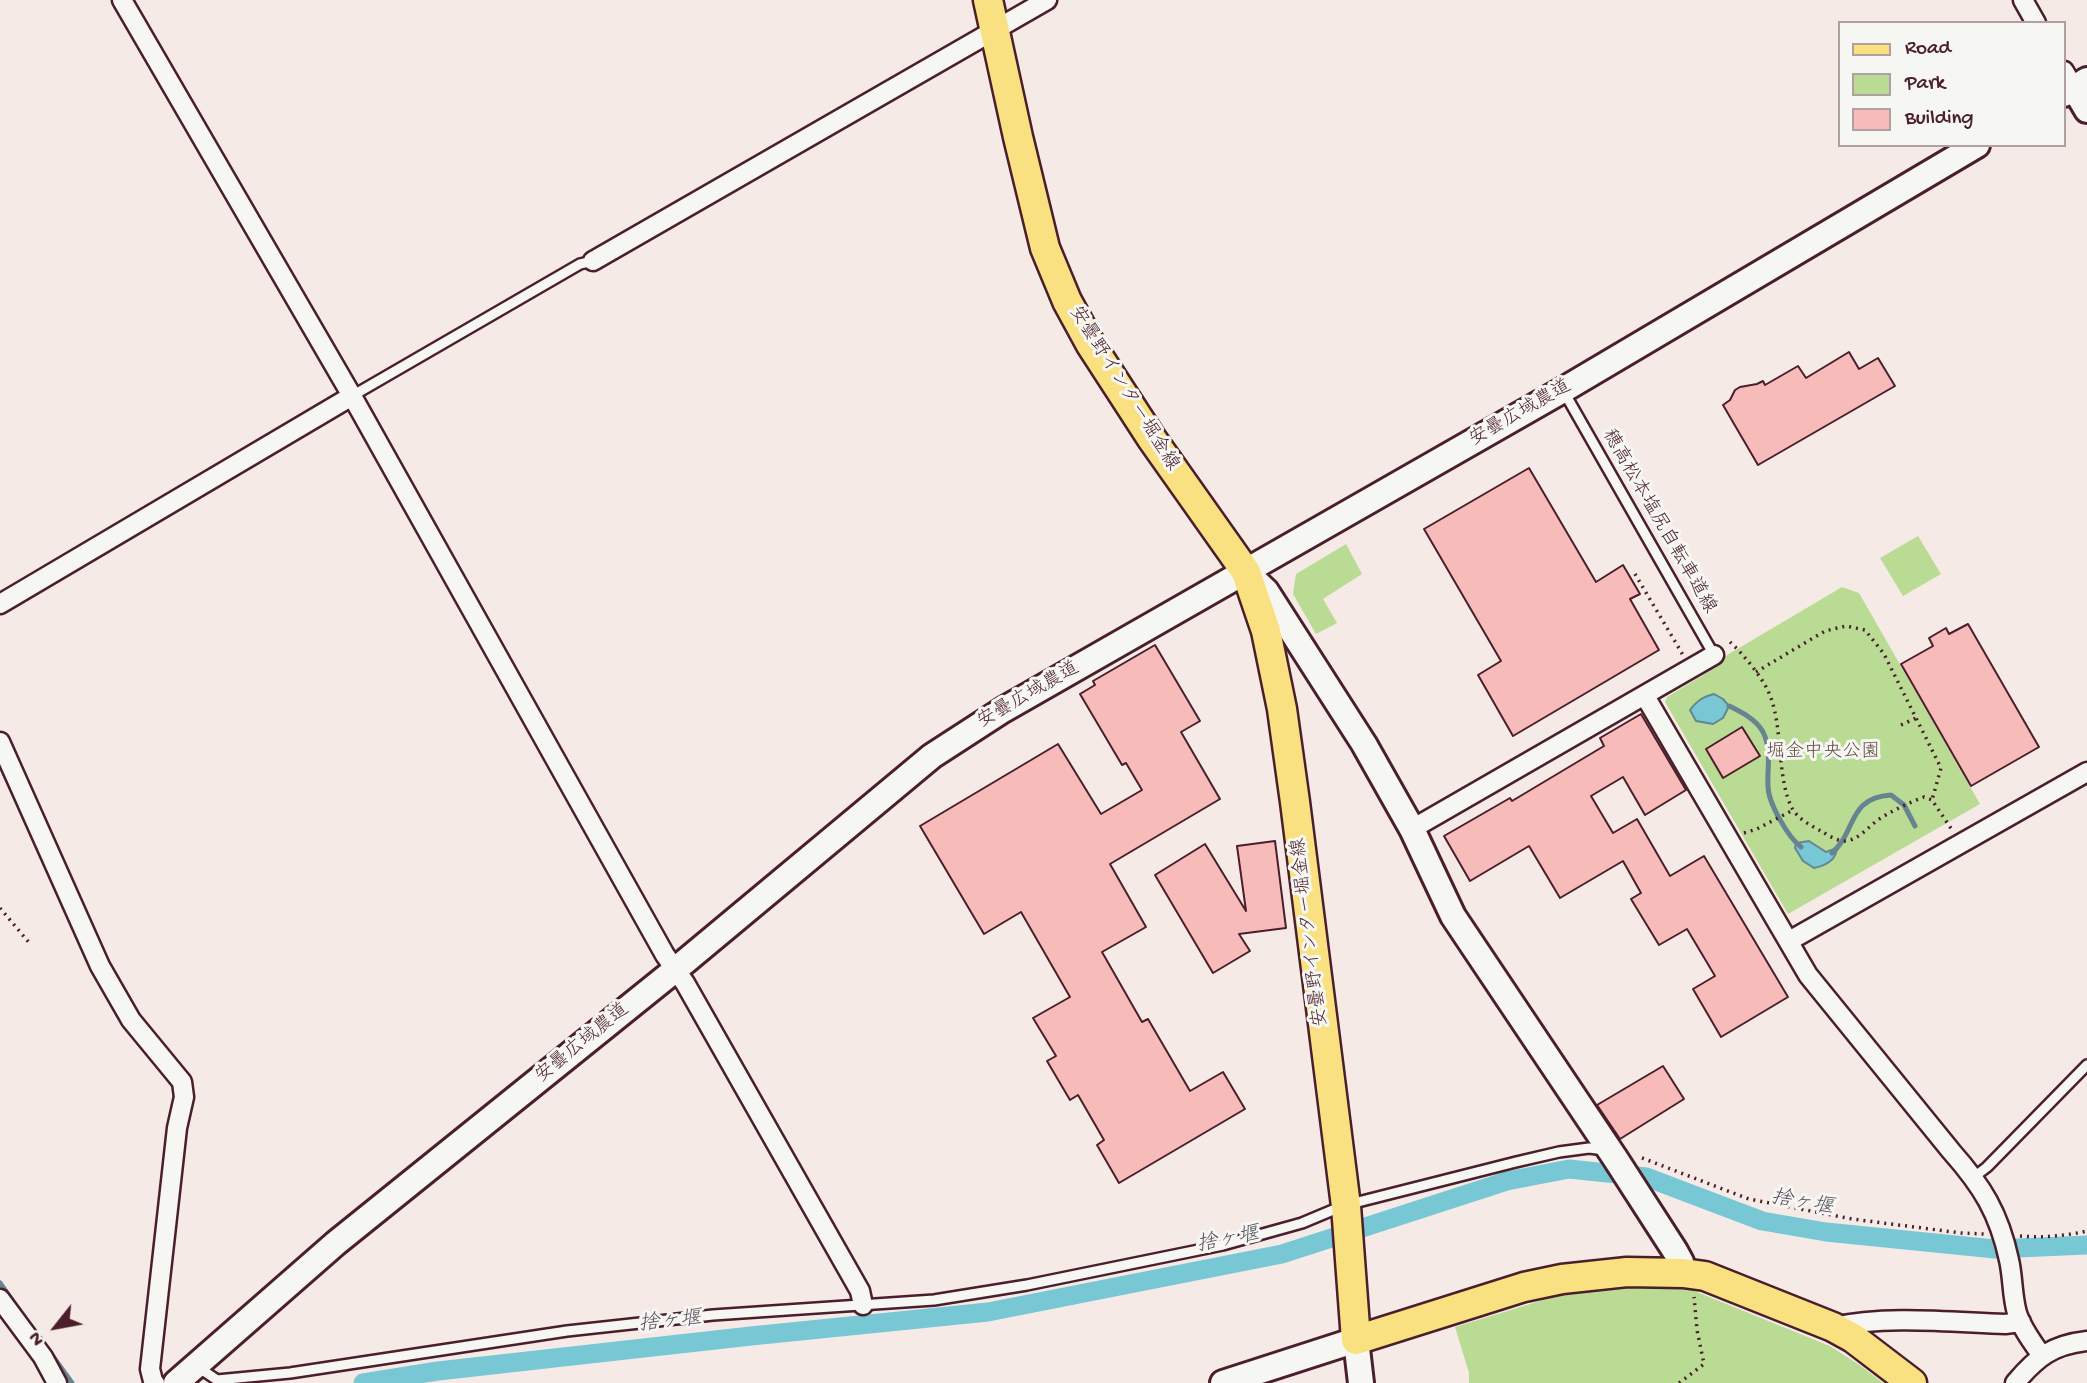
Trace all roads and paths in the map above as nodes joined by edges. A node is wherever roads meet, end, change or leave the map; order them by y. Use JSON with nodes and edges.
{"nodes":[{"id":1,"x":122,"y":0,"type":"edge"},
{"id":2,"x":988,"y":0,"type":"edge"},
{"id":3,"x":1047,"y":0,"type":"edge"},
{"id":4,"x":2023,"y":0,"type":"edge"},
{"id":5,"x":2035,"y":21,"type":"edge"},
{"id":6,"x":994,"y":31,"type":"junction"},
{"id":7,"x":2072,"y":83,"type":"edge"},
{"id":8,"x":2087,"y":110,"type":"edge"},
{"id":9,"x":1975,"y":147,"type":"edge"},
{"id":10,"x":593,"y":261,"type":"joint"},
{"id":11,"x":352,"y":396,"type":"junction"},
{"id":12,"x":1567,"y":398,"type":"junction"},
{"id":13,"x":1246,"y":572,"type":"junction"},
{"id":14,"x":1635,"y":574,"type":"dead end"},
{"id":15,"x":0,"y":604,"type":"edge"},
{"id":16,"x":1730,"y":642,"type":"dead end"},
{"id":17,"x":1714,"y":655,"type":"joint"},
{"id":18,"x":1691,"y":669,"type":"junction"},
{"id":19,"x":1756,"y":672,"type":"junction"},
{"id":20,"x":1645,"y":696,"type":"junction"},
{"id":21,"x":1916,"y":718,"type":"junction"},
{"id":22,"x":1901,"y":725,"type":"dead end"},
{"id":23,"x":0,"y":742,"type":"edge"},
{"id":24,"x":2087,"y":772,"type":"edge"},
{"id":25,"x":1932,"y":800,"type":"junction"},
{"id":26,"x":1793,"y":810,"type":"junction"},
{"id":27,"x":1412,"y":829,"type":"junction"},
{"id":28,"x":1952,"y":830,"type":"dead end"},
{"id":29,"x":1738,"y":835,"type":"dead end"},
{"id":30,"x":0,"y":908,"type":"edge"},
{"id":31,"x":1789,"y":942,"type":"junction"},
{"id":32,"x":31,"y":945,"type":"dead end"},
{"id":33,"x":675,"y":970,"type":"junction"},
{"id":34,"x":2087,"y":1065,"type":"edge"},
{"id":35,"x":1619,"y":1154,"type":"junction"},
{"id":36,"x":1974,"y":1177,"type":"junction"},
{"id":37,"x":1346,"y":1209,"type":"junction"},
{"id":38,"x":2087,"y":1231,"type":"edge"},
{"id":39,"x":2002,"y":1236,"type":"junction"},
{"id":40,"x":1689,"y":1284,"type":"junction"},
{"id":41,"x":0,"y":1299,"type":"edge"},
{"id":42,"x":863,"y":1305,"type":"junction"},
{"id":43,"x":2021,"y":1322,"type":"junction"},
{"id":44,"x":1833,"y":1327,"type":"junction"},
{"id":45,"x":1356,"y":1340,"type":"junction"},
{"id":46,"x":2087,"y":1341,"type":"edge"},
{"id":47,"x":2042,"y":1356,"type":"junction"},
{"id":48,"x":196,"y":1366,"type":"junction"},
{"id":49,"x":57,"y":1383,"type":"edge"},
{"id":50,"x":155,"y":1383,"type":"edge"},
{"id":51,"x":176,"y":1383,"type":"edge"},
{"id":52,"x":1223,"y":1383,"type":"edge"},
{"id":53,"x":1361,"y":1383,"type":"edge"},
{"id":54,"x":1679,"y":1383,"type":"edge"},
{"id":55,"x":1912,"y":1383,"type":"edge"},
{"id":56,"x":2015,"y":1383,"type":"edge"}],
"edges":[{"from":1,"to":11,"type":"street"},
{"from":2,"to":6,"type":"main road","name":"安曇野インター堀金線"},
{"from":3,"to":6,"type":"street"},
{"from":4,"to":5,"type":"street"},
{"from":6,"to":10,"type":"street"},
{"from":6,"to":13,"type":"main road","name":"安曇野インター堀金線"},
{"from":7,"to":8,"type":"street"},
{"from":9,"to":12,"type":"street","name":"安曇広域農道"},
{"from":10,"to":11,"type":"lane"},
{"from":11,"to":15,"type":"street"},
{"from":11,"to":33,"type":"street"},
{"from":12,"to":13,"type":"street","name":"安曇広域農道"},
{"from":12,"to":17,"type":"lane","name":"穂高松本塩尻自転車道線"},
{"from":13,"to":27,"type":"street"},
{"from":13,"to":33,"type":"street","name":"安曇広域農道"},
{"from":13,"to":37,"type":"main road","name":"安曇野インター堀金線"},
{"from":14,"to":18,"type":"path"},
{"from":16,"to":19,"type":"path"},
{"from":17,"to":18,"type":"street"},
{"from":18,"to":20,"type":"street"},
{"from":19,"to":21,"type":"path"},
{"from":19,"to":26,"type":"path"},
{"from":20,"to":27,"type":"street"},
{"from":20,"to":31,"type":"street"},
{"from":21,"to":22,"type":"path"},
{"from":21,"to":25,"type":"path"},
{"from":23,"to":50,"type":"street"},
{"from":24,"to":31,"type":"street"},
{"from":25,"to":26,"type":"path"},
{"from":25,"to":28,"type":"path"},
{"from":26,"to":29,"type":"path"},
{"from":27,"to":35,"type":"street"},
{"from":30,"to":32,"type":"path"},
{"from":31,"to":36,"type":"street"},
{"from":33,"to":42,"type":"street"},
{"from":33,"to":48,"type":"street","name":"安曇広域農道"},
{"from":34,"to":36,"type":"lane"},
{"from":35,"to":37,"type":"lane"},
{"from":35,"to":39,"type":"path"},
{"from":35,"to":40,"type":"street"},
{"from":36,"to":39,"type":"street"},
{"from":37,"to":42,"type":"lane"},
{"from":37,"to":45,"type":"main road","name":"安曇野インター堀金線"},
{"from":38,"to":39,"type":"path"},
{"from":39,"to":43,"type":"street"},
{"from":40,"to":44,"type":"main road"},
{"from":40,"to":45,"type":"main road"},
{"from":40,"to":54,"type":"path"},
{"from":41,"to":49,"type":"street"},
{"from":42,"to":48,"type":"lane"},
{"from":43,"to":44,"type":"street"},
{"from":43,"to":47,"type":"street"},
{"from":44,"to":55,"type":"main road"},
{"from":45,"to":52,"type":"street"},
{"from":45,"to":53,"type":"street"},
{"from":46,"to":47,"type":"street"},
{"from":47,"to":56,"type":"street"},
{"from":48,"to":51,"type":"street","name":"安曇広域農道"}]}
